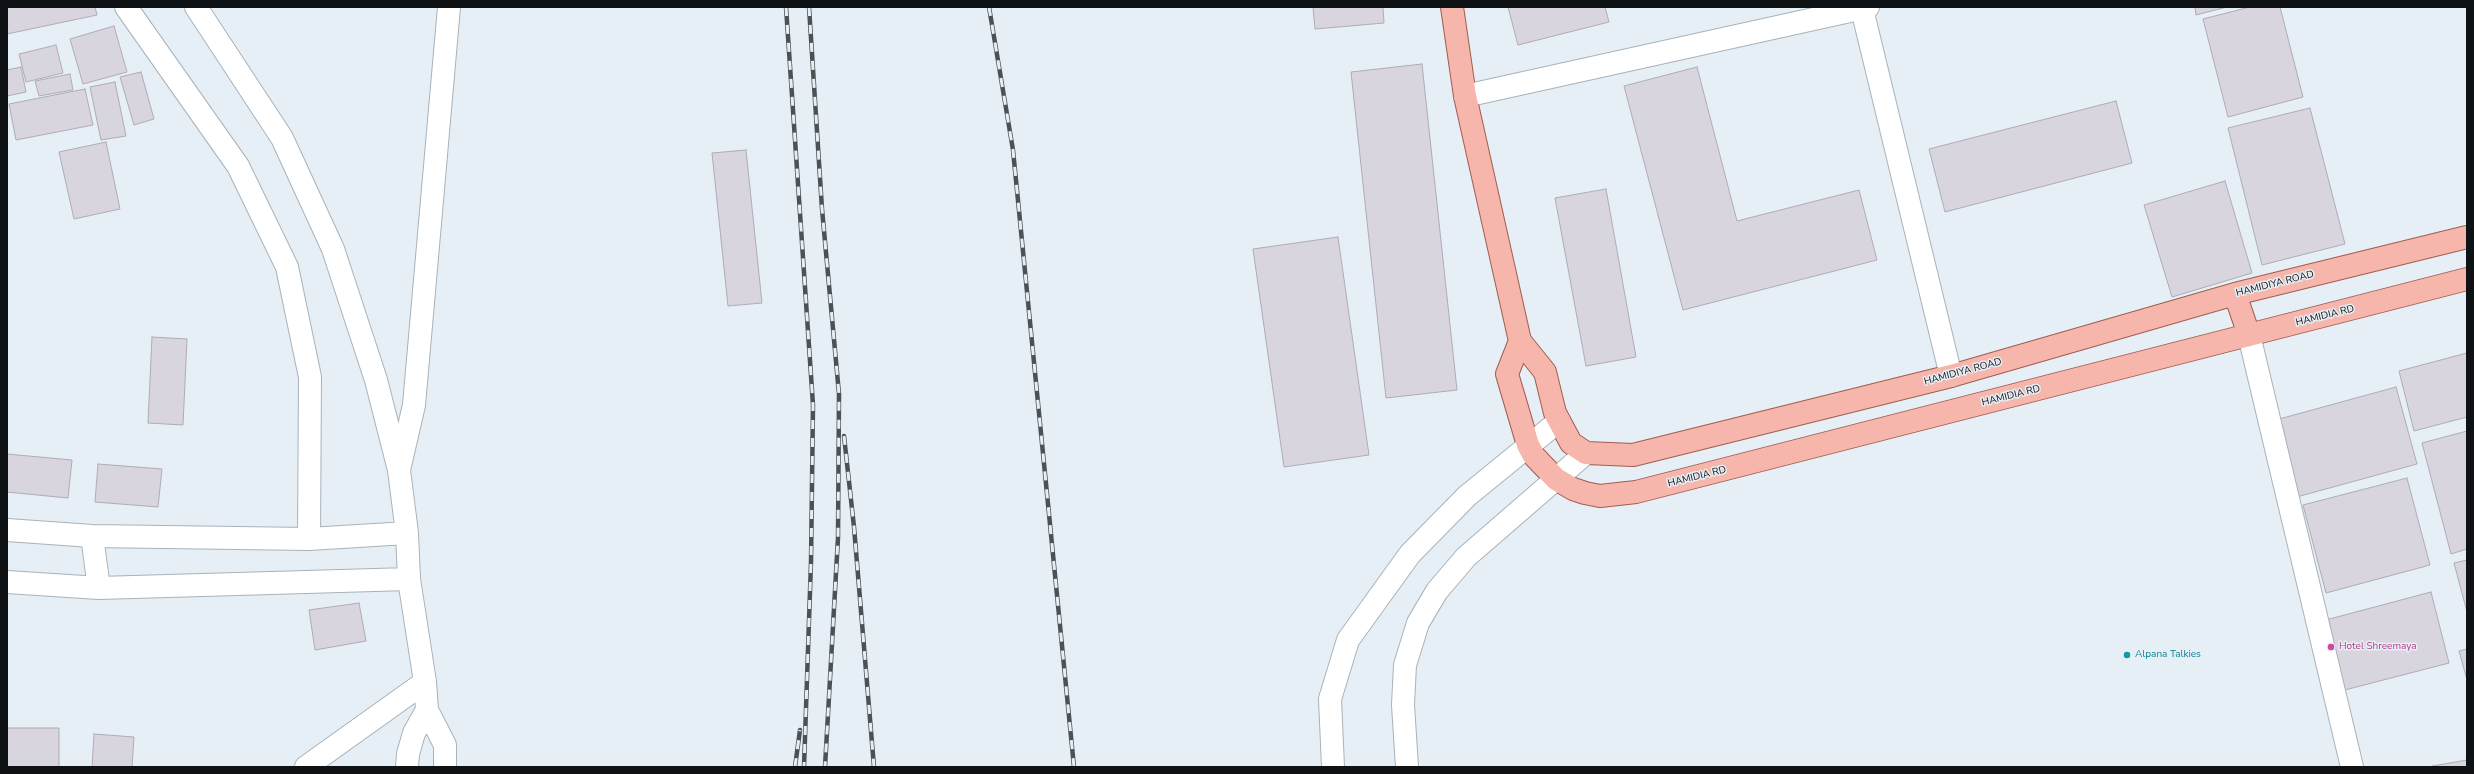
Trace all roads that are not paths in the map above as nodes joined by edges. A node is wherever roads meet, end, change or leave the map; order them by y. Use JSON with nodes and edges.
{"nodes":[{"id":1,"x":126,"y":7,"type":"edge"},
{"id":2,"x":196,"y":7,"type":"edge"},
{"id":3,"x":449,"y":7,"type":"edge"},
{"id":4,"x":1452,"y":7,"type":"edge"},
{"id":5,"x":1865,"y":8,"type":"edge"},
{"id":6,"x":1465,"y":96,"type":"junction"},
{"id":7,"x":2467,"y":237,"type":"edge"},
{"id":8,"x":2467,"y":279,"type":"edge"},
{"id":9,"x":2235,"y":294,"type":"junction"},
{"id":10,"x":2249,"y":335,"type":"junction"},
{"id":11,"x":1520,"y":341,"type":"junction"},
{"id":12,"x":1951,"y":376,"type":"junction"},
{"id":13,"x":1559,"y":422,"type":"junction"},
{"id":14,"x":1528,"y":445,"type":"junction"},
{"id":15,"x":1586,"y":453,"type":"junction"},
{"id":16,"x":399,"y":470,"type":"junction"},
{"id":17,"x":1556,"y":479,"type":"junction"},
{"id":18,"x":7,"y":530,"type":"edge"},
{"id":19,"x":407,"y":533,"type":"junction"},
{"id":20,"x":92,"y":536,"type":"junction"},
{"id":21,"x":309,"y":539,"type":"junction"},
{"id":22,"x":409,"y":579,"type":"junction"},
{"id":23,"x":7,"y":582,"type":"edge"},
{"id":24,"x":99,"y":588,"type":"junction"},
{"id":25,"x":425,"y":682,"type":"junction"},
{"id":26,"x":426,"y":710,"type":"junction"},
{"id":27,"x":306,"y":767,"type":"edge"},
{"id":28,"x":407,"y":767,"type":"edge"},
{"id":29,"x":445,"y":767,"type":"edge"},
{"id":30,"x":1333,"y":767,"type":"edge"},
{"id":31,"x":1406,"y":767,"type":"edge"},
{"id":32,"x":2352,"y":767,"type":"edge"}],
"edges":[{"from":1,"to":21,"type":"street"},
{"from":2,"to":16,"type":"street"},
{"from":3,"to":16,"type":"street"},
{"from":4,"to":6,"type":"main road"},
{"from":5,"to":6,"type":"street"},
{"from":5,"to":12,"type":"street"},
{"from":6,"to":11,"type":"main road"},
{"from":7,"to":9,"type":"main road","name":"HAMIDIYA ROAD"},
{"from":8,"to":10,"type":"main road","name":"HAMIDIA RD"},
{"from":9,"to":10,"type":"main road"},
{"from":9,"to":12,"type":"main road","name":"HAMIDIYA ROAD"},
{"from":10,"to":17,"type":"main road","name":"HAMIDIA RD"},
{"from":10,"to":32,"type":"street"},
{"from":11,"to":13,"type":"main road"},
{"from":11,"to":14,"type":"main road","name":"HAMIDIA RD"},
{"from":12,"to":15,"type":"main road","name":"HAMIDIYA ROAD"},
{"from":13,"to":14,"type":"street"},
{"from":13,"to":15,"type":"main road"},
{"from":14,"to":17,"type":"main road","name":"HAMIDIA RD"},
{"from":14,"to":30,"type":"street"},
{"from":15,"to":17,"type":"street"},
{"from":16,"to":19,"type":"street"},
{"from":17,"to":31,"type":"street"},
{"from":18,"to":20,"type":"street"},
{"from":19,"to":21,"type":"street"},
{"from":19,"to":22,"type":"street"},
{"from":20,"to":21,"type":"street"},
{"from":20,"to":24,"type":"street"},
{"from":22,"to":24,"type":"street"},
{"from":22,"to":25,"type":"street"},
{"from":23,"to":24,"type":"street"},
{"from":25,"to":26,"type":"street"},
{"from":25,"to":27,"type":"street"},
{"from":26,"to":28,"type":"street"},
{"from":26,"to":29,"type":"street"}]}
